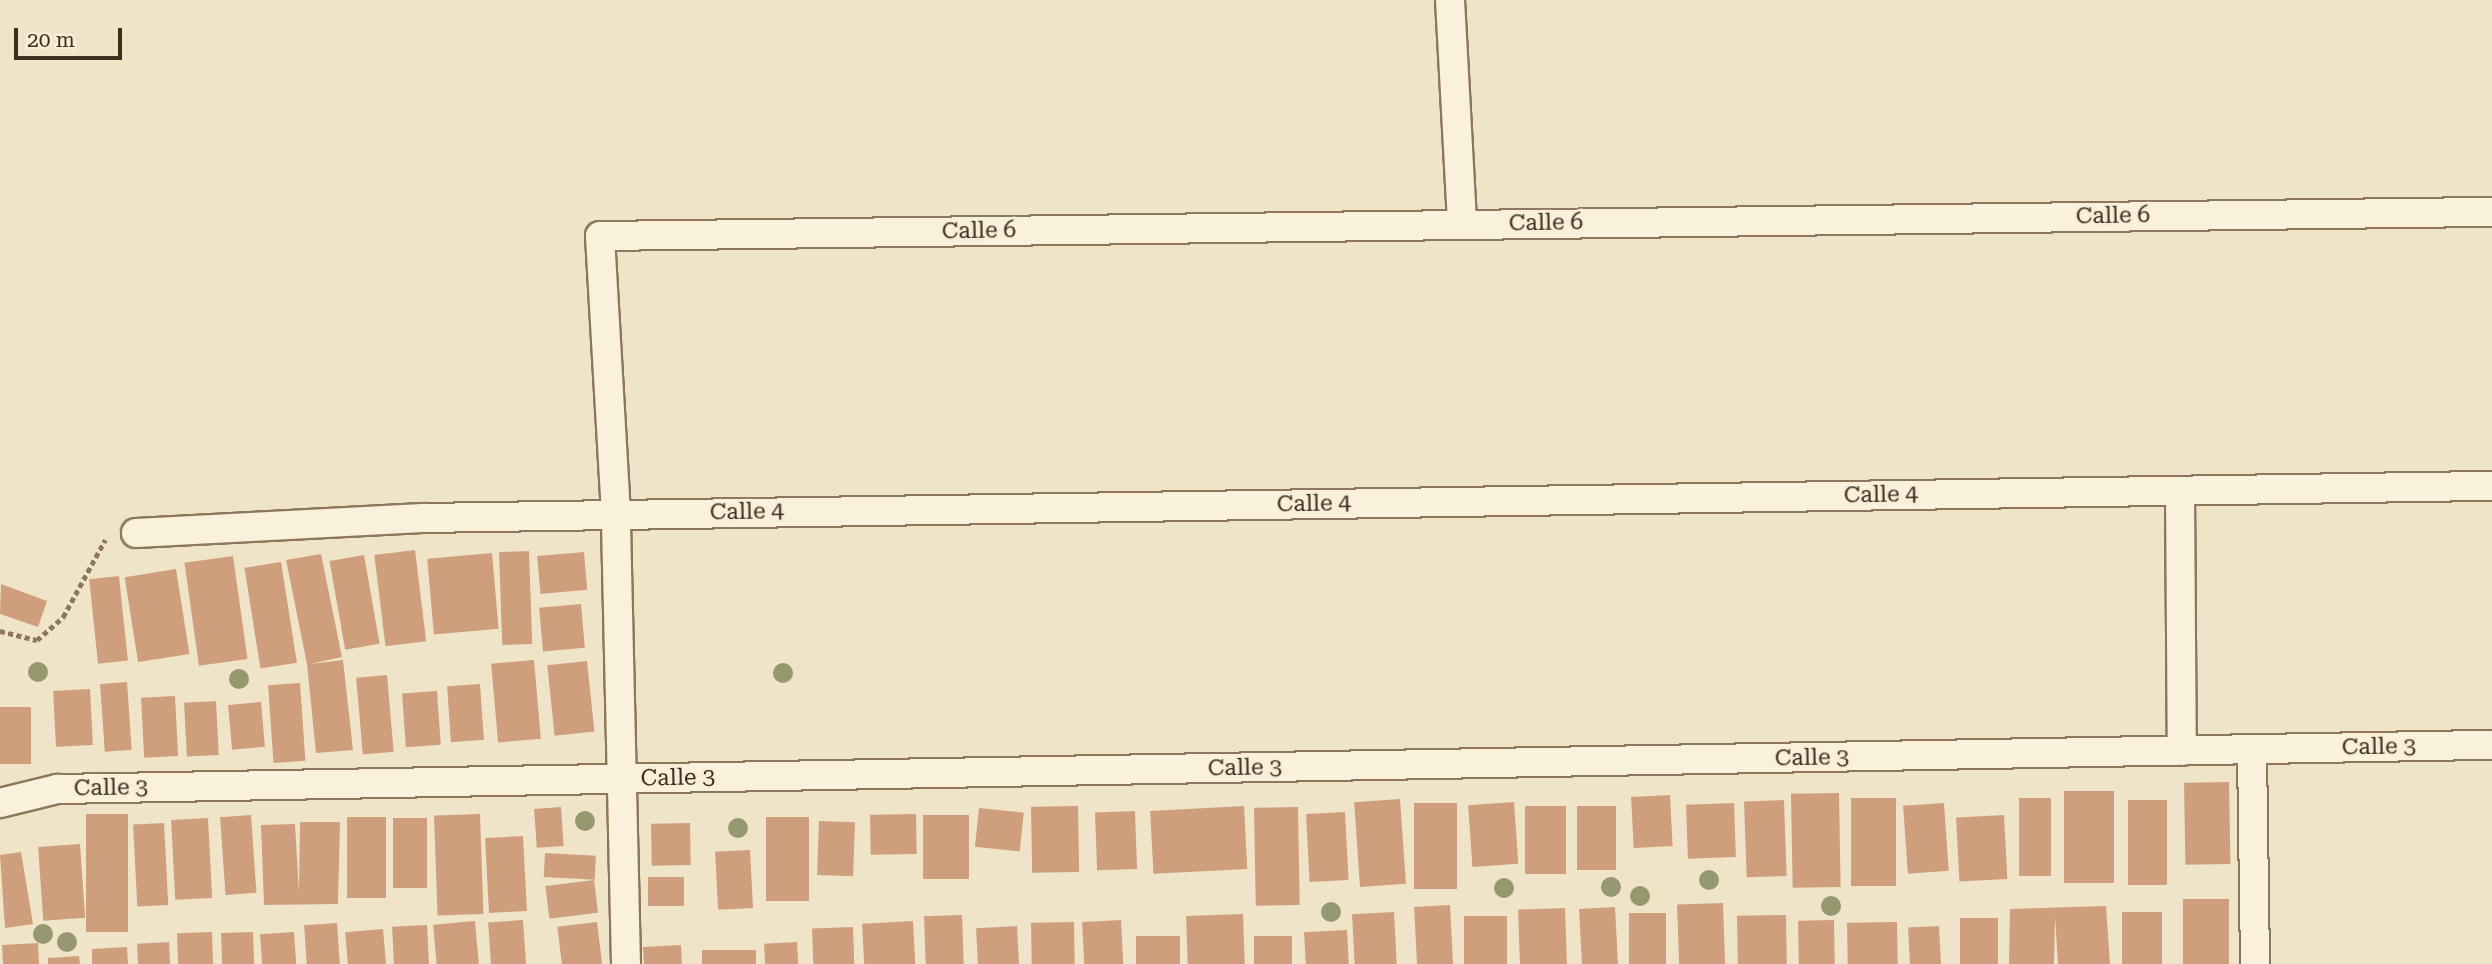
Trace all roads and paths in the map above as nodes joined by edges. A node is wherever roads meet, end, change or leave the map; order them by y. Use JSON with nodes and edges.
{"nodes":[{"id":1,"x":1450,"y":0,"type":"edge"},
{"id":2,"x":2492,"y":212,"type":"edge"},
{"id":3,"x":1462,"y":224,"type":"junction"},
{"id":4,"x":2492,"y":486,"type":"edge"},
{"id":5,"x":2180,"y":491,"type":"junction"},
{"id":6,"x":616,"y":514,"type":"junction"},
{"id":7,"x":136,"y":533,"type":"joint"},
{"id":8,"x":0,"y":631,"type":"edge"},
{"id":9,"x":2492,"y":746,"type":"edge"},
{"id":10,"x":2252,"y":750,"type":"junction"},
{"id":11,"x":2182,"y":751,"type":"junction"},
{"id":12,"x":623,"y":779,"type":"junction"},
{"id":13,"x":0,"y":803,"type":"edge"},
{"id":14,"x":626,"y":964,"type":"edge"},
{"id":15,"x":2255,"y":964,"type":"edge"}],
"edges":[{"from":1,"to":3,"type":"street"},
{"from":2,"to":3,"type":"street","name":"Calle 6"},
{"from":3,"to":6,"type":"street","name":"Calle 6"},
{"from":4,"to":5,"type":"street","name":"Calle 4"},
{"from":5,"to":6,"type":"street","name":"Calle 4"},
{"from":5,"to":11,"type":"street"},
{"from":6,"to":7,"type":"street","name":"Calle 4"},
{"from":6,"to":12,"type":"street"},
{"from":7,"to":8,"type":"path"},
{"from":9,"to":10,"type":"street","name":"Calle 3"},
{"from":10,"to":11,"type":"street","name":"Calle 3"},
{"from":10,"to":15,"type":"street"},
{"from":11,"to":12,"type":"street","name":"Calle 3"},
{"from":12,"to":13,"type":"street","name":"Calle 3"},
{"from":12,"to":14,"type":"street"}]}
